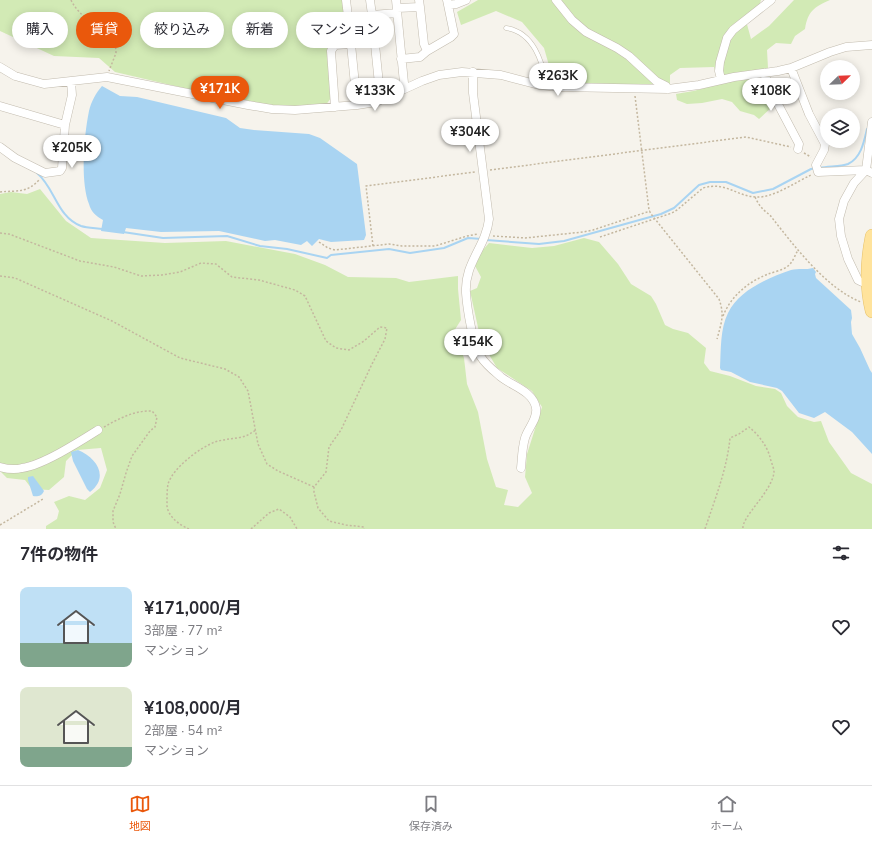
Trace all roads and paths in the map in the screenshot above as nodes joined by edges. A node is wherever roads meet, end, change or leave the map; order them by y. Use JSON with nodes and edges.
{"nodes":[{"id":1,"x":71,"y":0,"type":"edge"},
{"id":2,"x":346,"y":0,"type":"edge"},
{"id":3,"x":370,"y":0,"type":"edge"},
{"id":4,"x":466,"y":0,"type":"edge"},
{"id":5,"x":556,"y":0,"type":"edge"},
{"id":6,"x":771,"y":0,"type":"edge"},
{"id":7,"x":447,"y":2,"type":"edge"},
{"id":8,"x":420,"y":4,"type":"edge"},
{"id":9,"x":396,"y":7,"type":"edge"},
{"id":10,"x":348,"y":12,"type":"edge"},
{"id":11,"x":371,"y":12,"type":"edge"},
{"id":12,"x":385,"y":12,"type":"edge"},
{"id":13,"x":506,"y":28,"type":"dead end"},
{"id":14,"x":872,"y":45,"type":"edge"},
{"id":15,"x":333,"y":48,"type":"edge"},
{"id":16,"x":351,"y":48,"type":"edge"},
{"id":17,"x":375,"y":48,"type":"edge"},
{"id":18,"x":427,"y":51,"type":"junction"},
{"id":19,"x":402,"y":59,"type":"junction"},
{"id":20,"x":0,"y":67,"type":"edge"},
{"id":21,"x":791,"y":68,"type":"junction"},
{"id":22,"x":473,"y":72,"type":"junction"},
{"id":23,"x":764,"y":73,"type":"junction"},
{"id":24,"x":107,"y":77,"type":"junction"},
{"id":25,"x":721,"y":79,"type":"junction"},
{"id":26,"x":71,"y":81,"type":"junction"},
{"id":27,"x":548,"y":86,"type":"junction"},
{"id":28,"x":406,"y":88,"type":"junction"},
{"id":29,"x":634,"y":88,"type":"junction"},
{"id":30,"x":668,"y":89,"type":"junction"},
{"id":31,"x":382,"y":98,"type":"junction"},
{"id":32,"x":358,"y":105,"type":"junction"},
{"id":33,"x":0,"y":106,"type":"edge"},
{"id":34,"x":335,"y":107,"type":"junction"},
{"id":35,"x":872,"y":122,"type":"edge"},
{"id":36,"x":65,"y":125,"type":"junction"},
{"id":37,"x":0,"y":147,"type":"edge"},
{"id":38,"x":798,"y":149,"type":"junction"},
{"id":39,"x":642,"y":151,"type":"junction"},
{"id":40,"x":817,"y":167,"type":"junction"},
{"id":41,"x":483,"y":171,"type":"junction"},
{"id":42,"x":869,"y":172,"type":"edge"},
{"id":43,"x":40,"y":179,"type":"dead end"},
{"id":44,"x":0,"y":192,"type":"edge"},
{"id":45,"x":755,"y":198,"type":"junction"},
{"id":46,"x":656,"y":218,"type":"junction"},
{"id":47,"x":0,"y":233,"type":"edge"},
{"id":48,"x":872,"y":236,"type":"edge"},
{"id":49,"x":600,"y":237,"type":"dead end"},
{"id":50,"x":373,"y":246,"type":"dead end"},
{"id":51,"x":798,"y":250,"type":"junction"},
{"id":52,"x":0,"y":276,"type":"edge"},
{"id":53,"x":868,"y":282,"type":"junction"},
{"id":54,"x":862,"y":302,"type":"dead end"},
{"id":55,"x":872,"y":312,"type":"edge"},
{"id":56,"x":722,"y":316,"type":"junction"},
{"id":57,"x":717,"y":339,"type":"dead end"},
{"id":58,"x":98,"y":430,"type":"joint"},
{"id":59,"x":256,"y":430,"type":"junction"},
{"id":60,"x":0,"y":467,"type":"edge"},
{"id":61,"x":521,"y":468,"type":"dead end"},
{"id":62,"x":314,"y":487,"type":"junction"},
{"id":63,"x":43,"y":499,"type":"dead end"},
{"id":64,"x":0,"y":525,"type":"edge"},
{"id":65,"x":116,"y":529,"type":"edge"},
{"id":66,"x":189,"y":529,"type":"edge"},
{"id":67,"x":251,"y":529,"type":"edge"},
{"id":68,"x":297,"y":529,"type":"edge"},
{"id":69,"x":364,"y":529,"type":"edge"},
{"id":70,"x":705,"y":529,"type":"edge"},
{"id":71,"x":743,"y":529,"type":"edge"}],
"edges":[{"from":1,"to":24,"type":"path"},
{"from":2,"to":10,"type":"street"},
{"from":3,"to":11,"type":"street"},
{"from":4,"to":7,"type":"street"},
{"from":5,"to":30,"type":"street"},
{"from":6,"to":25,"type":"street"},
{"from":7,"to":18,"type":"street"},
{"from":8,"to":9,"type":"street"},
{"from":8,"to":18,"type":"street"},
{"from":9,"to":12,"type":"street"},
{"from":9,"to":19,"type":"street"},
{"from":13,"to":27,"type":"lane"},
{"from":14,"to":21,"type":"street"},
{"from":15,"to":34,"type":"street"},
{"from":16,"to":32,"type":"street"},
{"from":17,"to":31,"type":"street"},
{"from":18,"to":19,"type":"street"},
{"from":19,"to":28,"type":"street"},
{"from":20,"to":26,"type":"street"},
{"from":21,"to":23,"type":"street"},
{"from":21,"to":40,"type":"street"},
{"from":22,"to":27,"type":"street"},
{"from":22,"to":28,"type":"street"},
{"from":22,"to":41,"type":"street"},
{"from":23,"to":25,"type":"street"},
{"from":23,"to":38,"type":"street"},
{"from":24,"to":26,"type":"street"},
{"from":24,"to":34,"type":"street"},
{"from":25,"to":30,"type":"street"},
{"from":26,"to":36,"type":"street"},
{"from":27,"to":29,"type":"street"},
{"from":28,"to":31,"type":"street"},
{"from":29,"to":30,"type":"street"},
{"from":29,"to":39,"type":"path"},
{"from":31,"to":32,"type":"street"},
{"from":32,"to":34,"type":"street"},
{"from":33,"to":36,"type":"street"},
{"from":35,"to":42,"type":"street"},
{"from":36,"to":37,"type":"street"},
{"from":38,"to":39,"type":"path"},
{"from":38,"to":40,"type":"path"},
{"from":39,"to":41,"type":"path"},
{"from":39,"to":46,"type":"path"},
{"from":40,"to":42,"type":"street"},
{"from":40,"to":45,"type":"path"},
{"from":41,"to":50,"type":"path"},
{"from":41,"to":61,"type":"street"},
{"from":42,"to":53,"type":"street"},
{"from":43,"to":44,"type":"path"},
{"from":45,"to":46,"type":"path"},
{"from":45,"to":51,"type":"path"},
{"from":46,"to":49,"type":"path"},
{"from":46,"to":56,"type":"path"},
{"from":47,"to":62,"type":"path"},
{"from":48,"to":53,"type":"main road"},
{"from":51,"to":54,"type":"path"},
{"from":51,"to":56,"type":"path"},
{"from":52,"to":59,"type":"path"},
{"from":53,"to":55,"type":"main road"},
{"from":56,"to":57,"type":"path"},
{"from":58,"to":60,"type":"street"},
{"from":58,"to":65,"type":"path"},
{"from":59,"to":62,"type":"path"},
{"from":59,"to":66,"type":"path"},
{"from":62,"to":69,"type":"path"},
{"from":63,"to":64,"type":"path"},
{"from":67,"to":68,"type":"path"},
{"from":70,"to":71,"type":"path"}]}
